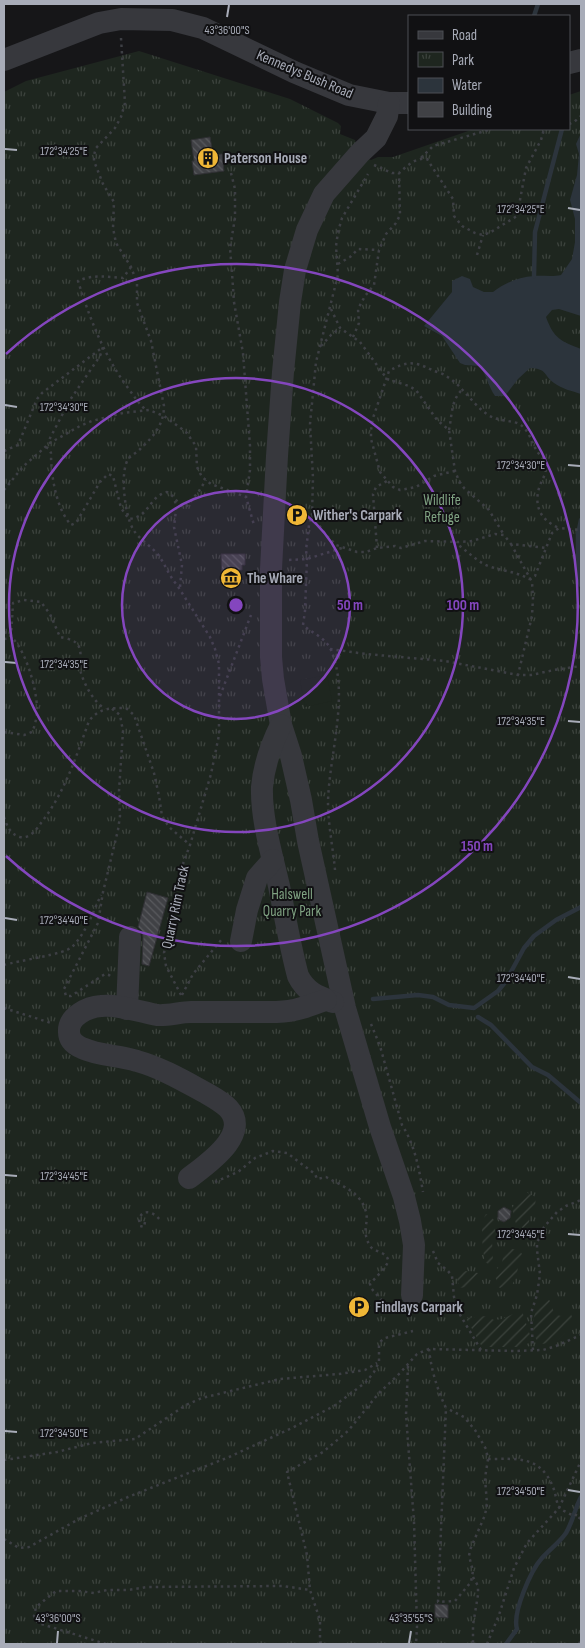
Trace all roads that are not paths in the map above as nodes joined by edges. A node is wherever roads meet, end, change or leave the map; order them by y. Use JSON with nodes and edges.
{"nodes":[{"id":1,"x":133,"y":13,"type":"edge"},
{"id":2,"x":4,"y":60,"type":"edge"},
{"id":3,"x":399,"y":103,"type":"edge"},
{"id":4,"x":281,"y":725,"type":"junction"},
{"id":5,"x":273,"y":860,"type":"junction"},
{"id":6,"x":130,"y":937,"type":"dead end"},
{"id":7,"x":233,"y":938,"type":"road end"},
{"id":8,"x":335,"y":1004,"type":"junction"},
{"id":9,"x":118,"y":1007,"type":"junction"},
{"id":10,"x":195,"y":1173,"type":"road end"},
{"id":11,"x":412,"y":1294,"type":"dead end"}],
"edges":[{"from":1,"to":2,"type":"street","name":"Kennedys Bush Road"},
{"from":1,"to":3,"type":"street","name":"Kennedys Bush Road"},
{"from":3,"to":4,"type":"street"},
{"from":4,"to":5,"type":"street"},
{"from":4,"to":8,"type":"street"},
{"from":5,"to":7,"type":"street"},
{"from":5,"to":8,"type":"street"},
{"from":6,"to":9,"type":"street"},
{"from":8,"to":9,"type":"street"},
{"from":8,"to":11,"type":"street"},
{"from":9,"to":10,"type":"street"}]}
